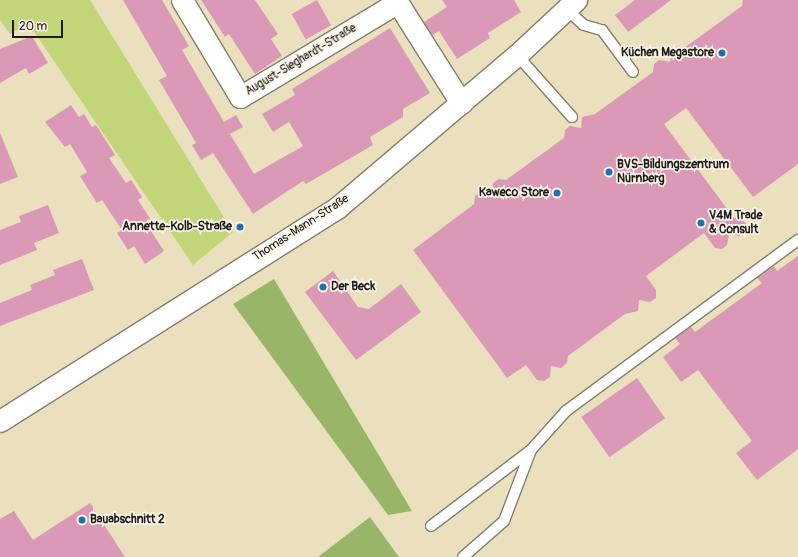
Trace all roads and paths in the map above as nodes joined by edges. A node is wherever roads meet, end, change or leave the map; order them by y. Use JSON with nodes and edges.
{"nodes":[{"id":1,"x":182,"y":0,"type":"edge"},
{"id":2,"x":397,"y":1,"type":"edge"},
{"id":3,"x":571,"y":4,"type":"edge"},
{"id":4,"x":517,"y":55,"type":"junction"},
{"id":5,"x":633,"y":72,"type":"dead end"},
{"id":6,"x":461,"y":103,"type":"junction"},
{"id":7,"x":572,"y":117,"type":"dead end"},
{"id":8,"x":798,"y":240,"type":"edge"},
{"id":9,"x":0,"y":421,"type":"edge"},
{"id":10,"x":531,"y":450,"type":"junction"},
{"id":11,"x":431,"y":526,"type":"dead end"},
{"id":12,"x":463,"y":557,"type":"edge"}],
"edges":[{"from":1,"to":2,"type":"street","name":"August-Sieghardt-Straße"},
{"from":2,"to":6,"type":"street","name":"August-Sieghardt-Straße"},
{"from":3,"to":4,"type":"street","name":"Thomas-Mann-Straße"},
{"from":3,"to":5,"type":"lane"},
{"from":4,"to":6,"type":"street","name":"Thomas-Mann-Straße"},
{"from":4,"to":7,"type":"lane"},
{"from":6,"to":9,"type":"street","name":"Thomas-Mann-Straße"},
{"from":8,"to":10,"type":"lane"},
{"from":10,"to":11,"type":"lane"},
{"from":10,"to":12,"type":"lane"}]}
